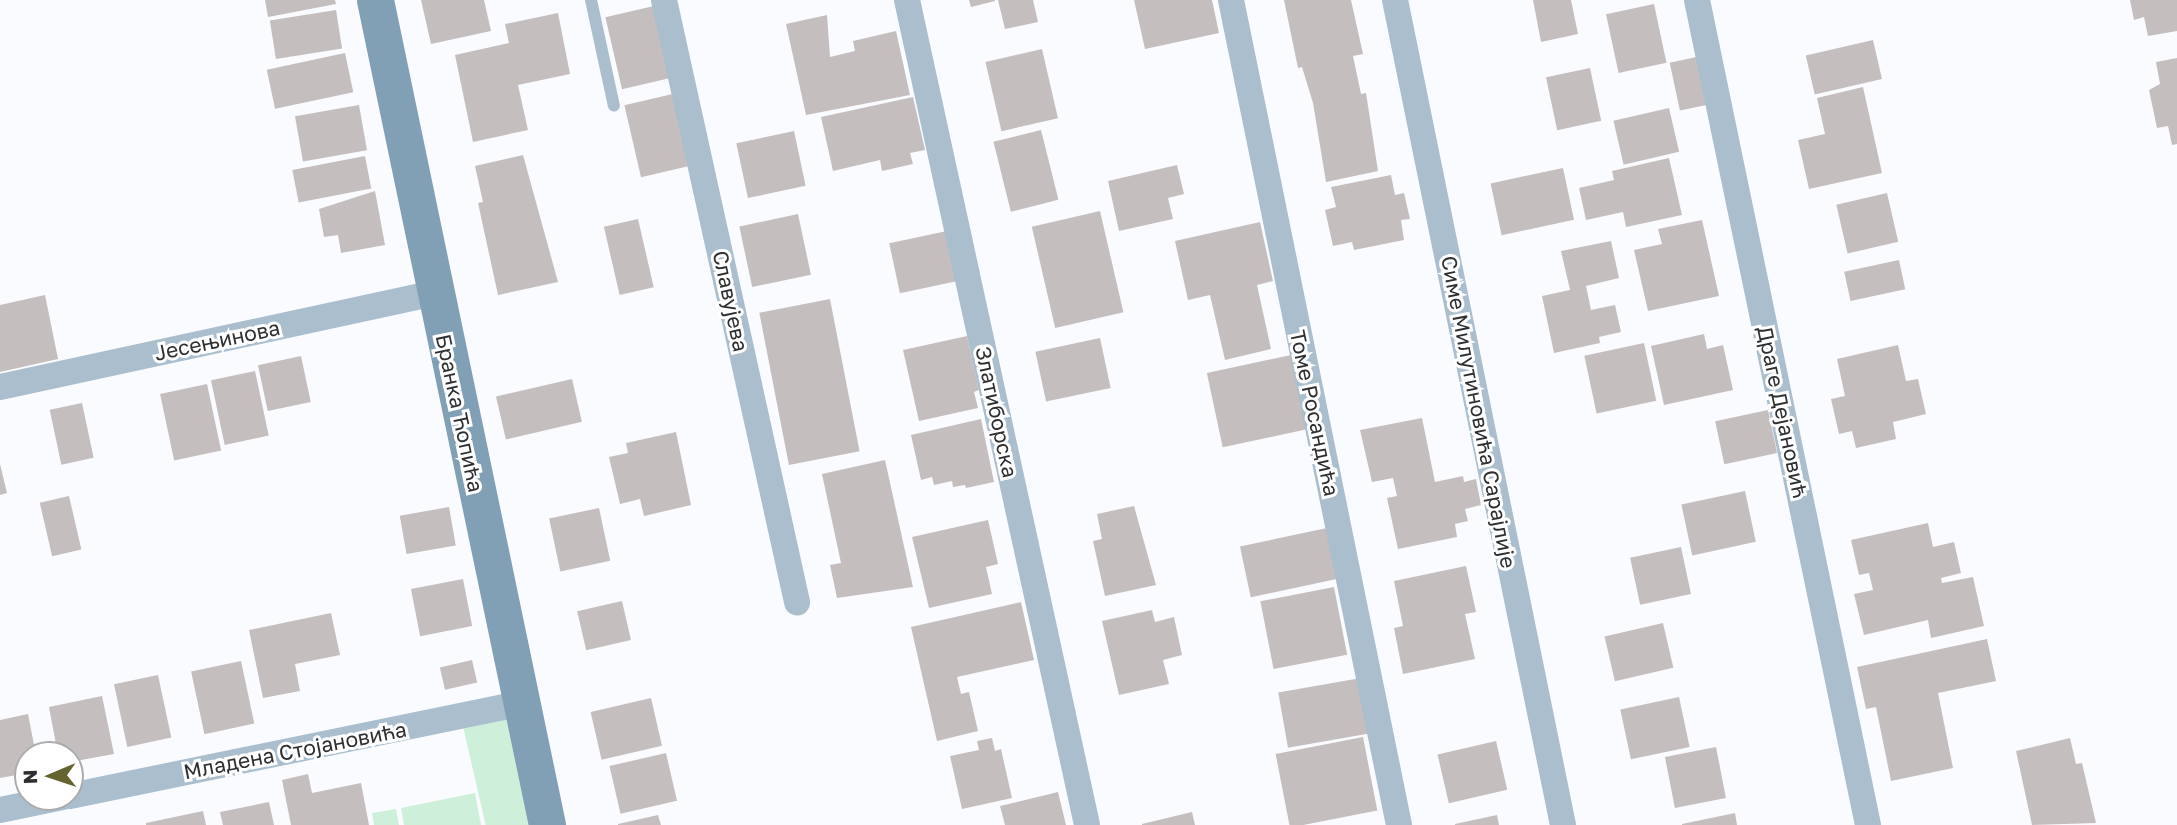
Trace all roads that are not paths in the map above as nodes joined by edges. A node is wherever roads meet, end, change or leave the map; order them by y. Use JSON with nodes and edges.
{"nodes":[{"id":1,"x":375,"y":0,"type":"edge"},
{"id":2,"x":591,"y":0,"type":"edge"},
{"id":3,"x":664,"y":0,"type":"edge"},
{"id":4,"x":907,"y":0,"type":"edge"},
{"id":5,"x":1231,"y":0,"type":"edge"},
{"id":6,"x":1395,"y":0,"type":"edge"},
{"id":7,"x":1697,"y":0,"type":"edge"},
{"id":8,"x":614,"y":106,"type":"dead end"},
{"id":9,"x":435,"y":293,"type":"junction"},
{"id":10,"x":0,"y":387,"type":"edge"},
{"id":11,"x":797,"y":602,"type":"dead end"},
{"id":12,"x":520,"y":704,"type":"junction"},
{"id":13,"x":84,"y":793,"type":"edge"},
{"id":14,"x":547,"y":825,"type":"edge"},
{"id":15,"x":1087,"y":825,"type":"edge"},
{"id":16,"x":1399,"y":825,"type":"edge"},
{"id":17,"x":1563,"y":825,"type":"edge"},
{"id":18,"x":1868,"y":825,"type":"edge"}],
"edges":[{"from":1,"to":9,"type":"street","name":"Бранка Ћопића"},
{"from":2,"to":8,"type":"lane"},
{"from":3,"to":11,"type":"street","name":"Славујева"},
{"from":4,"to":15,"type":"street","name":"Златиборска"},
{"from":5,"to":16,"type":"street","name":"Томе Росандића"},
{"from":6,"to":17,"type":"street","name":"Симе Милутиновића Сарајлије"},
{"from":7,"to":18,"type":"street","name":"Драге Дејановић"},
{"from":9,"to":10,"type":"street","name":"Јесењинова"},
{"from":9,"to":12,"type":"street","name":"Бранка Ћопића"},
{"from":12,"to":13,"type":"street","name":"Младена Стојановића"},
{"from":12,"to":14,"type":"street","name":"Бранка Ћопића"}]}
